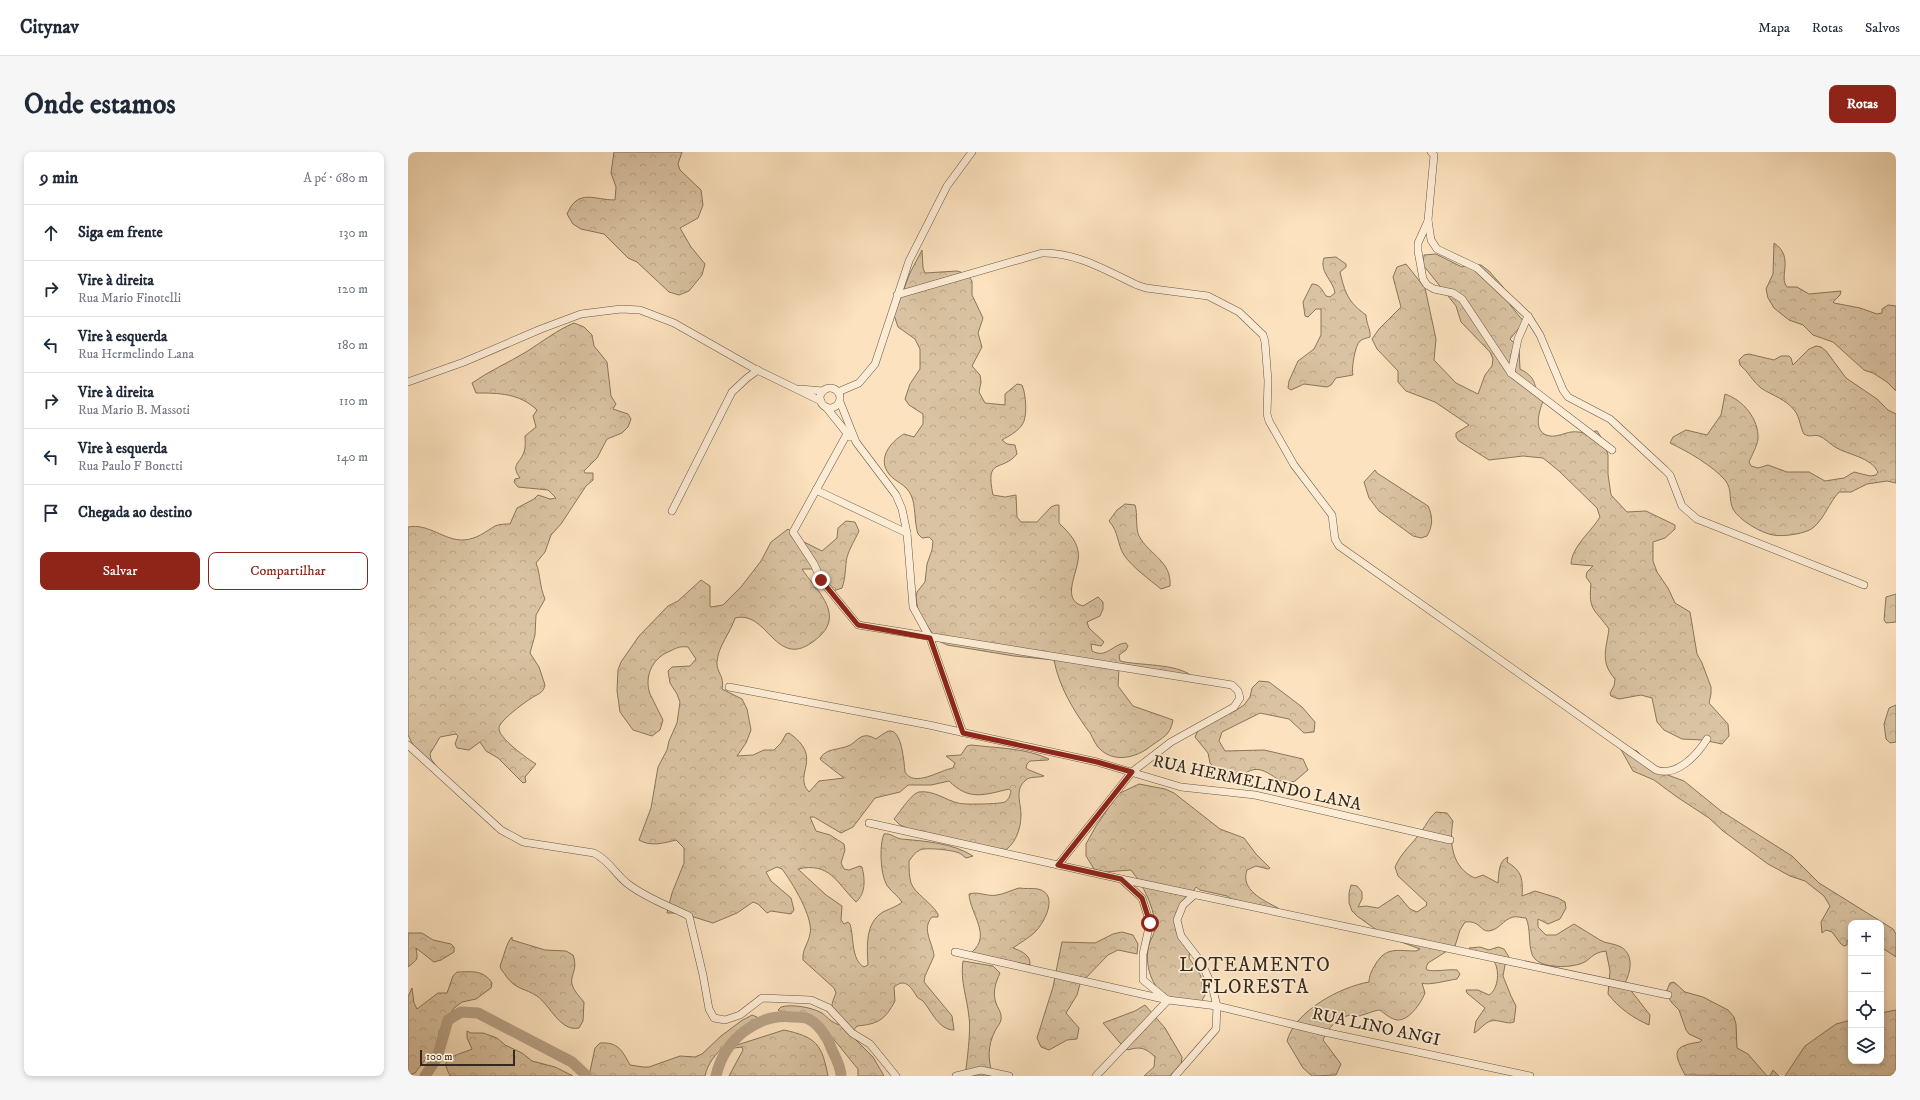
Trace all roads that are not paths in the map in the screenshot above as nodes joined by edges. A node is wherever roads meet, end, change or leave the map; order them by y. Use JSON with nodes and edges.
{"nodes":[{"id":1,"x":972,"y":152,"type":"edge"},
{"id":2,"x":1431,"y":152,"type":"edge"},
{"id":3,"x":1428,"y":220,"type":"junction"},
{"id":4,"x":897,"y":295,"type":"junction"},
{"id":5,"x":1528,"y":316,"type":"junction"},
{"id":6,"x":758,"y":370,"type":"junction"},
{"id":7,"x":1511,"y":373,"type":"junction"},
{"id":8,"x":408,"y":382,"type":"edge"},
{"id":9,"x":853,"y":386,"type":"junction"},
{"id":10,"x":796,"y":389,"type":"junction"},
{"id":11,"x":823,"y":391,"type":"junction"},
{"id":12,"x":838,"y":392,"type":"junction"},
{"id":13,"x":840,"y":401,"type":"junction"},
{"id":14,"x":823,"y":404,"type":"junction"},
{"id":15,"x":847,"y":434,"type":"junction"},
{"id":16,"x":856,"y":442,"type":"junction"},
{"id":17,"x":1612,"y":450,"type":"dead end"},
{"id":18,"x":816,"y":490,"type":"junction"},
{"id":19,"x":672,"y":511,"type":"dead end"},
{"id":20,"x":907,"y":533,"type":"junction"},
{"id":21,"x":1864,"y":586,"type":"dead end"},
{"id":22,"x":930,"y":638,"type":"junction"},
{"id":23,"x":729,"y":687,"type":"dead end"},
{"id":24,"x":963,"y":733,"type":"junction"},
{"id":25,"x":1707,"y":738,"type":"dead end"},
{"id":26,"x":408,"y":745,"type":"edge"},
{"id":27,"x":1132,"y":772,"type":"junction"},
{"id":28,"x":869,"y":823,"type":"dead end"},
{"id":29,"x":1450,"y":840,"type":"dead end"},
{"id":30,"x":1058,"y":865,"type":"junction"},
{"id":31,"x":1121,"y":879,"type":"junction"},
{"id":32,"x":1194,"y":895,"type":"junction"},
{"id":33,"x":955,"y":952,"type":"dead end"},
{"id":34,"x":1668,"y":995,"type":"dead end"},
{"id":35,"x":1168,"y":1000,"type":"junction"},
{"id":36,"x":1217,"y":1006,"type":"junction"},
{"id":37,"x":896,"y":1076,"type":"edge"},
{"id":38,"x":956,"y":1076,"type":"edge"},
{"id":39,"x":1009,"y":1076,"type":"edge"},
{"id":40,"x":1096,"y":1076,"type":"edge"},
{"id":41,"x":1175,"y":1076,"type":"edge"},
{"id":42,"x":1530,"y":1076,"type":"edge"}],
"edges":[{"from":1,"to":4,"type":"street"},
{"from":2,"to":3,"type":"street"},
{"from":3,"to":5,"type":"street"},
{"from":3,"to":7,"type":"street"},
{"from":4,"to":9,"type":"street"},
{"from":4,"to":25,"type":"street"},
{"from":5,"to":7,"type":"street"},
{"from":5,"to":21,"type":"street"},
{"from":6,"to":8,"type":"street"},
{"from":6,"to":10,"type":"street"},
{"from":6,"to":19,"type":"street"},
{"from":7,"to":17,"type":"street"},
{"from":9,"to":12,"type":"street"},
{"from":9,"to":13,"type":"street"},
{"from":10,"to":11,"type":"street"},
{"from":10,"to":14,"type":"street"},
{"from":11,"to":12,"type":"street"},
{"from":11,"to":14,"type":"street"},
{"from":12,"to":13,"type":"street"},
{"from":13,"to":14,"type":"street"},
{"from":13,"to":16,"type":"street"},
{"from":14,"to":15,"type":"street"},
{"from":15,"to":16,"type":"street"},
{"from":15,"to":18,"type":"street"},
{"from":16,"to":20,"type":"street"},
{"from":18,"to":20,"type":"street"},
{"from":18,"to":22,"type":"street"},
{"from":20,"to":22,"type":"street"},
{"from":22,"to":24,"type":"street"},
{"from":22,"to":27,"type":"street"},
{"from":23,"to":24,"type":"street","name":"RUA HERMELINDO LANA"},
{"from":24,"to":27,"type":"street","name":"RUA HERMELINDO LANA"},
{"from":26,"to":37,"type":"street"},
{"from":27,"to":29,"type":"street","name":"RUA HERMELINDO LANA"},
{"from":27,"to":30,"type":"street"},
{"from":28,"to":30,"type":"street"},
{"from":30,"to":31,"type":"street"},
{"from":31,"to":32,"type":"street"},
{"from":31,"to":35,"type":"street"},
{"from":32,"to":34,"type":"street"},
{"from":32,"to":36,"type":"street"},
{"from":33,"to":35,"type":"street","name":"RUA LINO ANGI"},
{"from":35,"to":36,"type":"street","name":"RUA LINO ANGI"},
{"from":35,"to":40,"type":"street"},
{"from":36,"to":41,"type":"street"},
{"from":36,"to":42,"type":"street","name":"RUA LINO ANGI"},
{"from":38,"to":39,"type":"street"}]}
